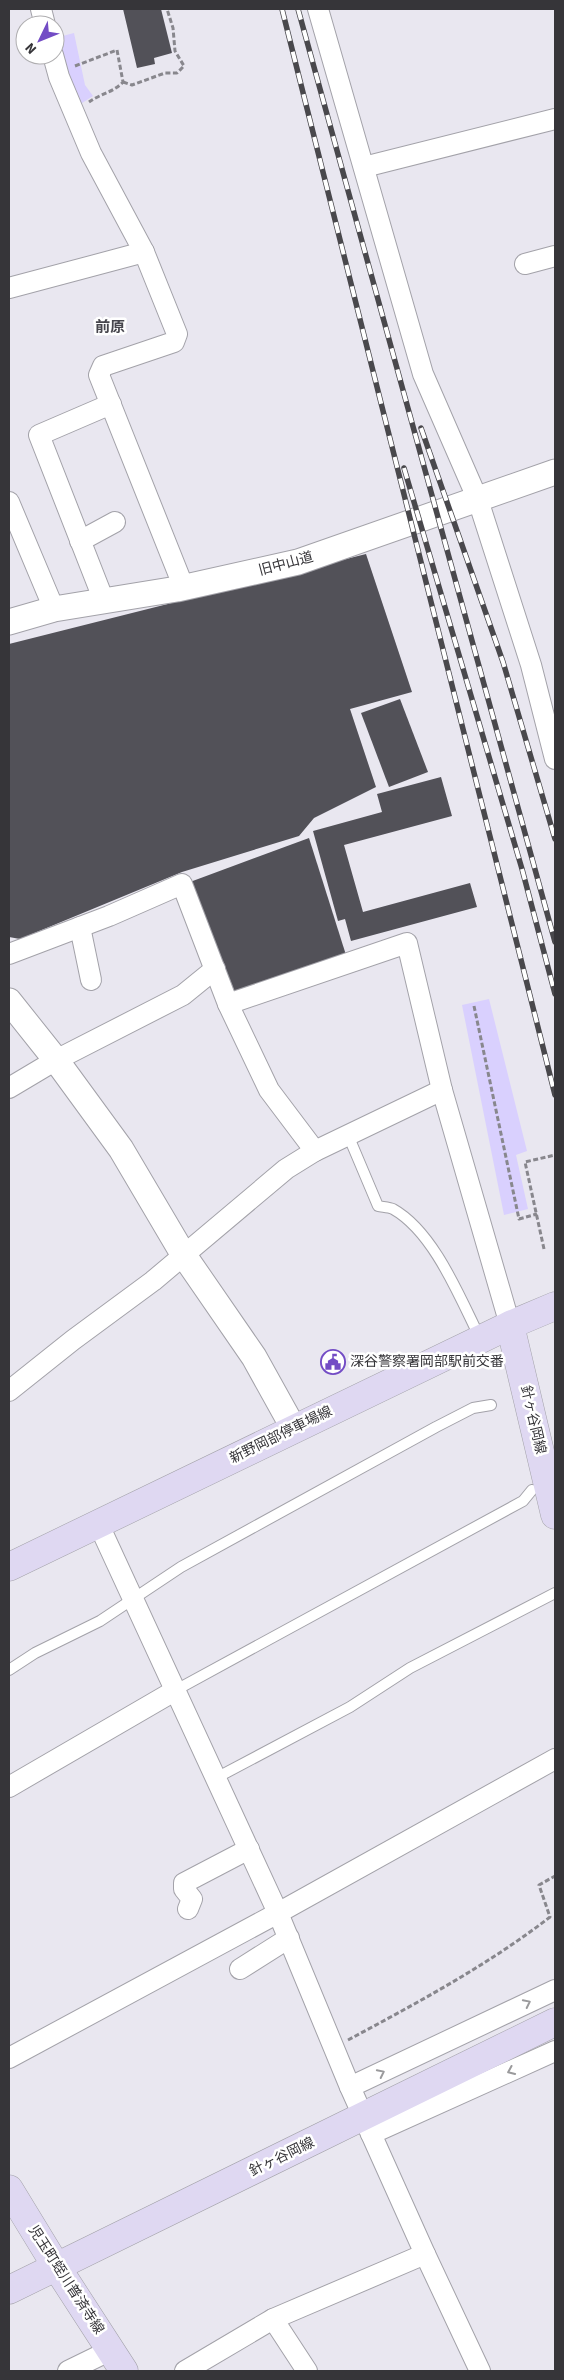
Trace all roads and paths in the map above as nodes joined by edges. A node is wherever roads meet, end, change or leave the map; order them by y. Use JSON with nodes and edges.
{"nodes":[{"id":1,"x":167,"y":9,"type":"edge"},
{"id":2,"x":318,"y":9,"type":"edge"},
{"id":3,"x":56,"y":65,"type":"edge"},
{"id":4,"x":71,"y":68,"type":"dead end"},
{"id":5,"x":123,"y":82,"type":"junction"},
{"id":6,"x":74,"y":113,"type":"junction"},
{"id":7,"x":555,"y":119,"type":"edge"},
{"id":8,"x":364,"y":166,"type":"junction"},
{"id":9,"x":144,"y":252,"type":"junction"},
{"id":10,"x":555,"y":256,"type":"edge"},
{"id":11,"x":524,"y":264,"type":"dead end"},
{"id":12,"x":9,"y":288,"type":"edge"},
{"id":13,"x":110,"y":404,"type":"junction"},
{"id":14,"x":555,"y":472,"type":"edge"},
{"id":15,"x":478,"y":500,"type":"junction"},
{"id":16,"x":9,"y":502,"type":"edge"},
{"id":17,"x":115,"y":522,"type":"dead end"},
{"id":18,"x":80,"y":541,"type":"junction"},
{"id":19,"x":184,"y":588,"type":"junction"},
{"id":20,"x":104,"y":601,"type":"junction"},
{"id":21,"x":54,"y":609,"type":"junction"},
{"id":22,"x":9,"y":622,"type":"edge"},
{"id":23,"x":555,"y":759,"type":"edge"},
{"id":24,"x":80,"y":927,"type":"junction"},
{"id":25,"x":9,"y":954,"type":"edge"},
{"id":26,"x":215,"y":969,"type":"junction"},
{"id":27,"x":91,"y":980,"type":"dead end"},
{"id":28,"x":9,"y":1001,"type":"edge"},
{"id":29,"x":228,"y":1004,"type":"junction"},
{"id":30,"x":474,"y":1006,"type":"dead end"},
{"id":31,"x":56,"y":1060,"type":"junction"},
{"id":32,"x":9,"y":1088,"type":"edge"},
{"id":33,"x":442,"y":1090,"type":"junction"},
{"id":34,"x":348,"y":1135,"type":"junction"},
{"id":35,"x":315,"y":1150,"type":"junction"},
{"id":36,"x":555,"y":1155,"type":"edge"},
{"id":37,"x":538,"y":1214,"type":"junction"},
{"id":38,"x":544,"y":1249,"type":"dead end"},
{"id":39,"x":183,"y":1254,"type":"junction"},
{"id":40,"x":555,"y":1306,"type":"edge"},
{"id":41,"x":510,"y":1325,"type":"junction"},
{"id":42,"x":481,"y":1339,"type":"junction"},
{"id":43,"x":9,"y":1391,"type":"edge"},
{"id":44,"x":490,"y":1405,"type":"dead end"},
{"id":45,"x":294,"y":1429,"type":"junction"},
{"id":46,"x":532,"y":1490,"type":"dead end"},
{"id":47,"x":555,"y":1515,"type":"edge"},
{"id":48,"x":98,"y":1523,"type":"junction"},
{"id":49,"x":9,"y":1567,"type":"edge"},
{"id":50,"x":555,"y":1594,"type":"edge"},
{"id":51,"x":133,"y":1599,"type":"junction"},
{"id":52,"x":9,"y":1670,"type":"edge"},
{"id":53,"x":176,"y":1690,"type":"junction"},
{"id":54,"x":555,"y":1759,"type":"edge"},
{"id":55,"x":216,"y":1778,"type":"junction"},
{"id":56,"x":9,"y":1787,"type":"edge"},
{"id":57,"x":249,"y":1849,"type":"junction"},
{"id":58,"x":555,"y":1876,"type":"edge"},
{"id":59,"x":188,"y":1909,"type":"dead end"},
{"id":60,"x":278,"y":1913,"type":"junction"},
{"id":61,"x":289,"y":1938,"type":"junction"},
{"id":62,"x":240,"y":1969,"type":"dead end"},
{"id":63,"x":555,"y":1990,"type":"edge"},
{"id":64,"x":555,"y":2022,"type":"edge"},
{"id":65,"x":334,"y":2048,"type":"junction"},
{"id":66,"x":555,"y":2051,"type":"edge"},
{"id":67,"x":9,"y":2058,"type":"edge"},
{"id":68,"x":350,"y":2087,"type":"junction"},
{"id":69,"x":367,"y":2126,"type":"junction"},
{"id":70,"x":9,"y":2190,"type":"edge"},
{"id":71,"x":425,"y":2254,"type":"junction"},
{"id":72,"x":56,"y":2266,"type":"junction"},
{"id":73,"x":9,"y":2290,"type":"edge"},
{"id":74,"x":273,"y":2319,"type":"junction"},
{"id":75,"x":117,"y":2361,"type":"edge"},
{"id":76,"x":68,"y":2371,"type":"edge"},
{"id":77,"x":185,"y":2371,"type":"edge"},
{"id":78,"x":307,"y":2371,"type":"edge"},
{"id":79,"x":480,"y":2371,"type":"edge"}],
"edges":[{"from":1,"to":5,"type":"path"},
{"from":2,"to":8,"type":"street"},
{"from":3,"to":6,"type":"street"},
{"from":4,"to":5,"type":"path"},
{"from":5,"to":6,"type":"path"},
{"from":6,"to":9,"type":"street"},
{"from":7,"to":8,"type":"street"},
{"from":8,"to":15,"type":"street"},
{"from":9,"to":12,"type":"street"},
{"from":9,"to":13,"type":"street"},
{"from":10,"to":11,"type":"street"},
{"from":13,"to":18,"type":"street"},
{"from":13,"to":19,"type":"street"},
{"from":14,"to":15,"type":"street","name":"旧中山道"},
{"from":15,"to":19,"type":"street","name":"旧中山道"},
{"from":15,"to":23,"type":"street"},
{"from":16,"to":21,"type":"street"},
{"from":17,"to":18,"type":"street"},
{"from":18,"to":20,"type":"street"},
{"from":19,"to":20,"type":"street","name":"旧中山道"},
{"from":20,"to":21,"type":"street","name":"旧中山道"},
{"from":21,"to":22,"type":"street","name":"旧中山道"},
{"from":24,"to":25,"type":"street"},
{"from":24,"to":26,"type":"street"},
{"from":24,"to":27,"type":"street"},
{"from":26,"to":29,"type":"street"},
{"from":26,"to":31,"type":"street"},
{"from":28,"to":31,"type":"street"},
{"from":29,"to":33,"type":"street"},
{"from":29,"to":35,"type":"street"},
{"from":30,"to":37,"type":"path"},
{"from":31,"to":32,"type":"street"},
{"from":31,"to":39,"type":"street"},
{"from":33,"to":34,"type":"street"},
{"from":33,"to":41,"type":"street"},
{"from":34,"to":35,"type":"street"},
{"from":34,"to":42,"type":"lane"},
{"from":35,"to":39,"type":"street"},
{"from":36,"to":37,"type":"path"},
{"from":37,"to":38,"type":"path"},
{"from":39,"to":43,"type":"street"},
{"from":39,"to":45,"type":"street"},
{"from":40,"to":41,"type":"main road","name":"新野岡部停車場線"},
{"from":41,"to":42,"type":"main road","name":"新野岡部停車場線"},
{"from":41,"to":47,"type":"main road","name":"針ヶ谷岡線"},
{"from":42,"to":45,"type":"main road","name":"新野岡部停車場線"},
{"from":44,"to":51,"type":"lane"},
{"from":45,"to":48,"type":"main road","name":"新野岡部停車場線"},
{"from":46,"to":53,"type":"lane"},
{"from":48,"to":49,"type":"main road","name":"新野岡部停車場線"},
{"from":48,"to":51,"type":"street"},
{"from":50,"to":55,"type":"lane"},
{"from":51,"to":52,"type":"lane"},
{"from":51,"to":53,"type":"street"},
{"from":53,"to":55,"type":"street"},
{"from":53,"to":56,"type":"street"},
{"from":54,"to":60,"type":"street"},
{"from":55,"to":57,"type":"street"},
{"from":57,"to":59,"type":"street"},
{"from":57,"to":60,"type":"street"},
{"from":58,"to":65,"type":"path"},
{"from":60,"to":61,"type":"street"},
{"from":60,"to":67,"type":"street"},
{"from":61,"to":62,"type":"street"},
{"from":61,"to":65,"type":"street"},
{"from":68,"to":63,"type":"street","one_way":true},
{"from":64,"to":69,"type":"main road","name":"針ヶ谷岡線"},
{"from":65,"to":68,"type":"street"},
{"from":66,"to":69,"type":"street","one_way":true},
{"from":68,"to":69,"type":"street"},
{"from":69,"to":71,"type":"street"},
{"from":69,"to":72,"type":"main road","name":"針ヶ谷岡線"},
{"from":70,"to":72,"type":"main road","name":"児玉町蛭川普済寺線"},
{"from":71,"to":74,"type":"street"},
{"from":71,"to":79,"type":"street"},
{"from":72,"to":73,"type":"main road","name":"針ヶ谷岡線"},
{"from":72,"to":75,"type":"main road","name":"児玉町蛭川普済寺線"},
{"from":74,"to":77,"type":"street"},
{"from":74,"to":78,"type":"street"},
{"from":75,"to":76,"type":"street"}]}
